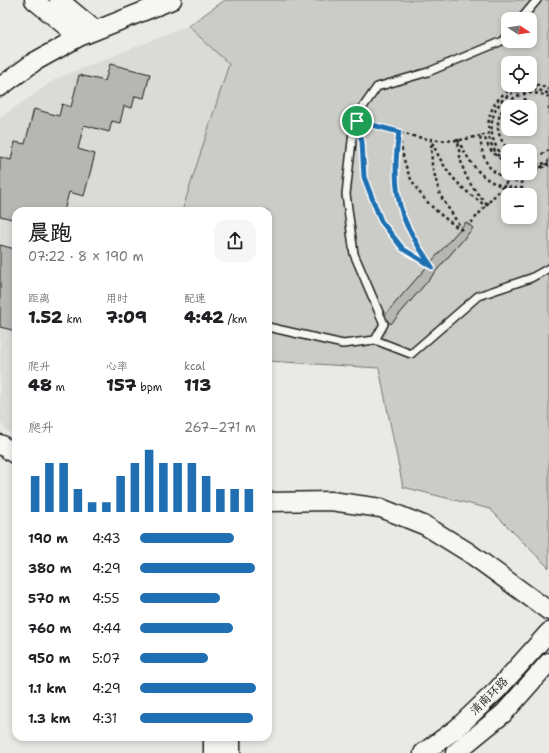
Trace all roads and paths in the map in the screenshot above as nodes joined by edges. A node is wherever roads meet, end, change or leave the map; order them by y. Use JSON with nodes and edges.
{"nodes":[{"id":1,"x":34,"y":0,"type":"edge"},
{"id":2,"x":59,"y":0,"type":"edge"},
{"id":3,"x":172,"y":0,"type":"edge"},
{"id":4,"x":537,"y":0,"type":"edge"},
{"id":5,"x":526,"y":12,"type":"edge"},
{"id":6,"x":87,"y":34,"type":"junction"},
{"id":7,"x":501,"y":41,"type":"edge"},
{"id":8,"x":537,"y":85,"type":"edge"},
{"id":9,"x":0,"y":87,"type":"edge"},
{"id":10,"x":549,"y":89,"type":"edge"},
{"id":11,"x":508,"y":92,"type":"edge"},
{"id":12,"x":549,"y":94,"type":"edge"},
{"id":13,"x":549,"y":97,"type":"edge"},
{"id":14,"x":525,"y":100,"type":"edge"},
{"id":15,"x":357,"y":121,"type":"junction"},
{"id":16,"x":399,"y":132,"type":"junction"},
{"id":17,"x":480,"y":136,"type":"junction"},
{"id":18,"x":432,"y":139,"type":"junction"},
{"id":19,"x":458,"y":140,"type":"junction"},
{"id":20,"x":504,"y":144,"type":"edge"},
{"id":21,"x":549,"y":150,"type":"edge"},
{"id":22,"x":537,"y":156,"type":"edge"},
{"id":23,"x":501,"y":158,"type":"edge"},
{"id":24,"x":501,"y":159,"type":"edge"},
{"id":25,"x":549,"y":163,"type":"edge"},
{"id":26,"x":537,"y":169,"type":"edge"},
{"id":27,"x":509,"y":180,"type":"edge"},
{"id":28,"x":487,"y":204,"type":"junction"},
{"id":29,"x":471,"y":223,"type":"dead end"},
{"id":30,"x":549,"y":268,"type":"edge"},
{"id":31,"x":272,"y":328,"type":"edge"},
{"id":32,"x":375,"y":340,"type":"junction"},
{"id":33,"x":0,"y":444,"type":"edge"},
{"id":34,"x":12,"y":452,"type":"edge"},
{"id":35,"x":272,"y":502,"type":"edge"},
{"id":36,"x":549,"y":611,"type":"edge"},
{"id":37,"x":549,"y":632,"type":"edge"},
{"id":38,"x":549,"y":662,"type":"edge"},
{"id":39,"x":213,"y":741,"type":"edge"},
{"id":40,"x":231,"y":741,"type":"edge"},
{"id":41,"x":213,"y":753,"type":"edge"},
{"id":42,"x":231,"y":753,"type":"edge"},
{"id":43,"x":423,"y":753,"type":"edge"},
{"id":44,"x":455,"y":753,"type":"edge"}],
"edges":[{"from":1,"to":6,"type":"street"},
{"from":2,"to":6,"type":"street"},
{"from":3,"to":6,"type":"street"},
{"from":4,"to":5,"type":"lane"},
{"from":6,"to":9,"type":"street"},
{"from":7,"to":15,"type":"lane"},
{"from":8,"to":10,"type":"path"},
{"from":11,"to":23,"type":"path","bridge":true},
{"from":12,"to":14,"type":"path"},
{"from":13,"to":20,"type":"path","bridge":true},
{"from":15,"to":16,"type":"path"},
{"from":15,"to":16,"type":"path"},
{"from":15,"to":32,"type":"lane"},
{"from":16,"to":18,"type":"path"},
{"from":16,"to":18,"type":"path"},
{"from":17,"to":19,"type":"path"},
{"from":17,"to":19,"type":"path"},
{"from":17,"to":24,"type":"path"},
{"from":18,"to":19,"type":"path"},
{"from":18,"to":28,"type":"path"},
{"from":19,"to":28,"type":"path"},
{"from":21,"to":22,"type":"path"},
{"from":25,"to":26,"type":"path"},
{"from":27,"to":28,"type":"path","bridge":true},
{"from":28,"to":29,"type":"path"},
{"from":30,"to":32,"type":"lane"},
{"from":31,"to":32,"type":"lane"},
{"from":33,"to":34,"type":"street"},
{"from":35,"to":36,"type":"street"},
{"from":37,"to":43,"type":"street","name":"清南环路"},
{"from":38,"to":44,"type":"street"},
{"from":39,"to":41,"type":"street"},
{"from":40,"to":42,"type":"street"}]}
